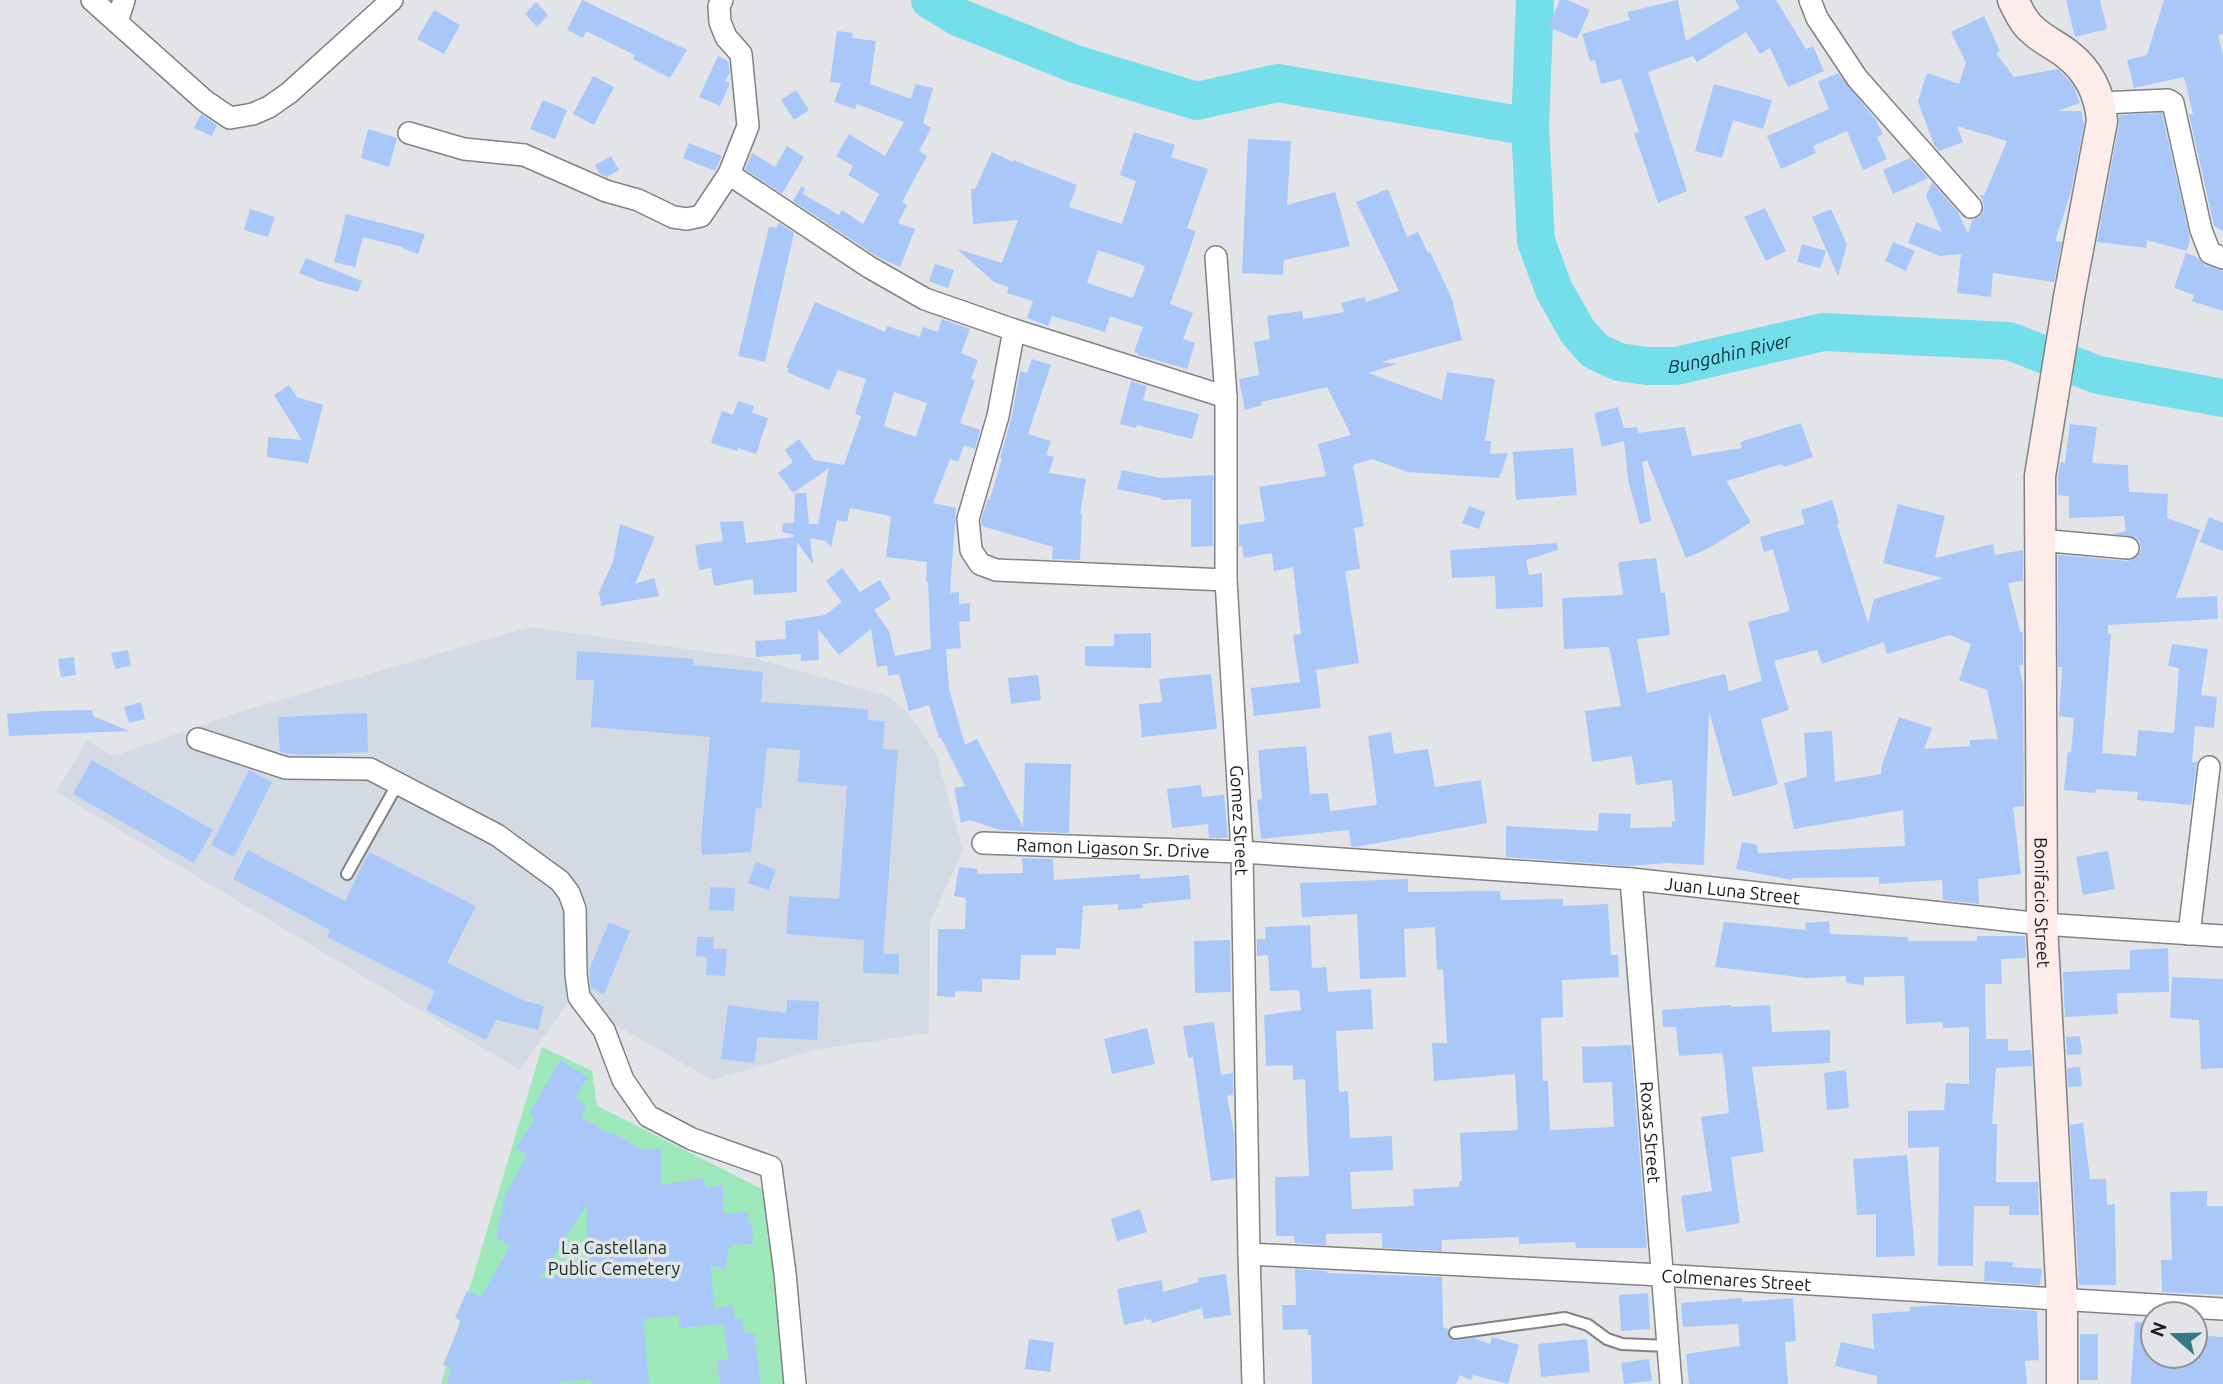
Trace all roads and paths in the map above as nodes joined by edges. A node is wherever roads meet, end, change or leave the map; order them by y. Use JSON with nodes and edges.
{"nodes":[{"id":1,"x":92,"y":0,"type":"edge"},
{"id":2,"x":124,"y":0,"type":"edge"},
{"id":3,"x":392,"y":0,"type":"edge"},
{"id":4,"x":722,"y":0,"type":"edge"},
{"id":5,"x":1810,"y":0,"type":"edge"},
{"id":6,"x":2013,"y":0,"type":"edge"},
{"id":7,"x":117,"y":22,"type":"junction"},
{"id":8,"x":2101,"y":103,"type":"junction"},
{"id":9,"x":409,"y":133,"type":"dead end"},
{"id":10,"x":729,"y":174,"type":"junction"},
{"id":11,"x":1970,"y":207,"type":"dead end"},
{"id":12,"x":1216,"y":257,"type":"dead end"},
{"id":13,"x":2223,"y":258,"type":"edge"},
{"id":14,"x":1014,"y":330,"type":"junction"},
{"id":15,"x":1226,"y":397,"type":"junction"},
{"id":16,"x":2039,"y":540,"type":"junction"},
{"id":17,"x":2128,"y":548,"type":"dead end"},
{"id":18,"x":1226,"y":580,"type":"junction"},
{"id":19,"x":198,"y":739,"type":"dead end"},
{"id":20,"x":2209,"y":766,"type":"dead end"},
{"id":21,"x":398,"y":783,"type":"junction"},
{"id":22,"x":983,"y":843,"type":"dead end"},
{"id":23,"x":1241,"y":852,"type":"junction"},
{"id":24,"x":346,"y":874,"type":"dead end"},
{"id":25,"x":1631,"y":879,"type":"junction"},
{"id":26,"x":2042,"y":924,"type":"junction"},
{"id":27,"x":2189,"y":934,"type":"junction"},
{"id":28,"x":2223,"y":936,"type":"edge"},
{"id":29,"x":1249,"y":1254,"type":"junction"},
{"id":30,"x":1661,"y":1275,"type":"junction"},
{"id":31,"x":2062,"y":1300,"type":"junction"},
{"id":32,"x":2223,"y":1309,"type":"edge"},
{"id":33,"x":1455,"y":1333,"type":"dead end"},
{"id":34,"x":1668,"y":1346,"type":"junction"},
{"id":35,"x":795,"y":1384,"type":"edge"},
{"id":36,"x":1253,"y":1384,"type":"edge"},
{"id":37,"x":1671,"y":1384,"type":"edge"},
{"id":38,"x":2062,"y":1384,"type":"edge"}],
"edges":[{"from":1,"to":7,"type":"street"},
{"from":2,"to":7,"type":"street"},
{"from":3,"to":7,"type":"street"},
{"from":4,"to":10,"type":"street"},
{"from":5,"to":11,"type":"street"},
{"from":6,"to":8,"type":"street"},
{"from":8,"to":13,"type":"street"},
{"from":8,"to":16,"type":"street","name":"Bonifacio Street"},
{"from":9,"to":10,"type":"street"},
{"from":10,"to":14,"type":"street"},
{"from":12,"to":15,"type":"street","name":"Gomez Street"},
{"from":14,"to":15,"type":"street"},
{"from":14,"to":18,"type":"street"},
{"from":15,"to":18,"type":"street","name":"Gomez Street"},
{"from":16,"to":17,"type":"street"},
{"from":16,"to":26,"type":"street","name":"Bonifacio Street"},
{"from":18,"to":23,"type":"street","name":"Gomez Street"},
{"from":19,"to":21,"type":"street"},
{"from":20,"to":27,"type":"street"},
{"from":21,"to":24,"type":"lane"},
{"from":21,"to":35,"type":"street"},
{"from":22,"to":23,"type":"street","name":"Ramon Ligason Sr. Drive"},
{"from":23,"to":25,"type":"street","name":"Juan Luna Street"},
{"from":23,"to":29,"type":"street","name":"Gomez Street"},
{"from":25,"to":26,"type":"street","name":"Juan Luna Street"},
{"from":25,"to":30,"type":"street","name":"Roxas Street"},
{"from":26,"to":27,"type":"street","name":"Juan Luna Street"},
{"from":26,"to":31,"type":"street","name":"Bonifacio Street"},
{"from":27,"to":28,"type":"street","name":"Juan Luna Street"},
{"from":29,"to":30,"type":"street","name":"Colmenares Street"},
{"from":29,"to":36,"type":"street","name":"Gomez Street"},
{"from":30,"to":31,"type":"street","name":"Colmenares Street"},
{"from":30,"to":34,"type":"street","name":"Roxas Street"},
{"from":31,"to":32,"type":"street","name":"Colmenares Street"},
{"from":31,"to":38,"type":"street","name":"Bonifacio Street"},
{"from":33,"to":34,"type":"lane"},
{"from":34,"to":37,"type":"street","name":"Roxas Street"}]}
